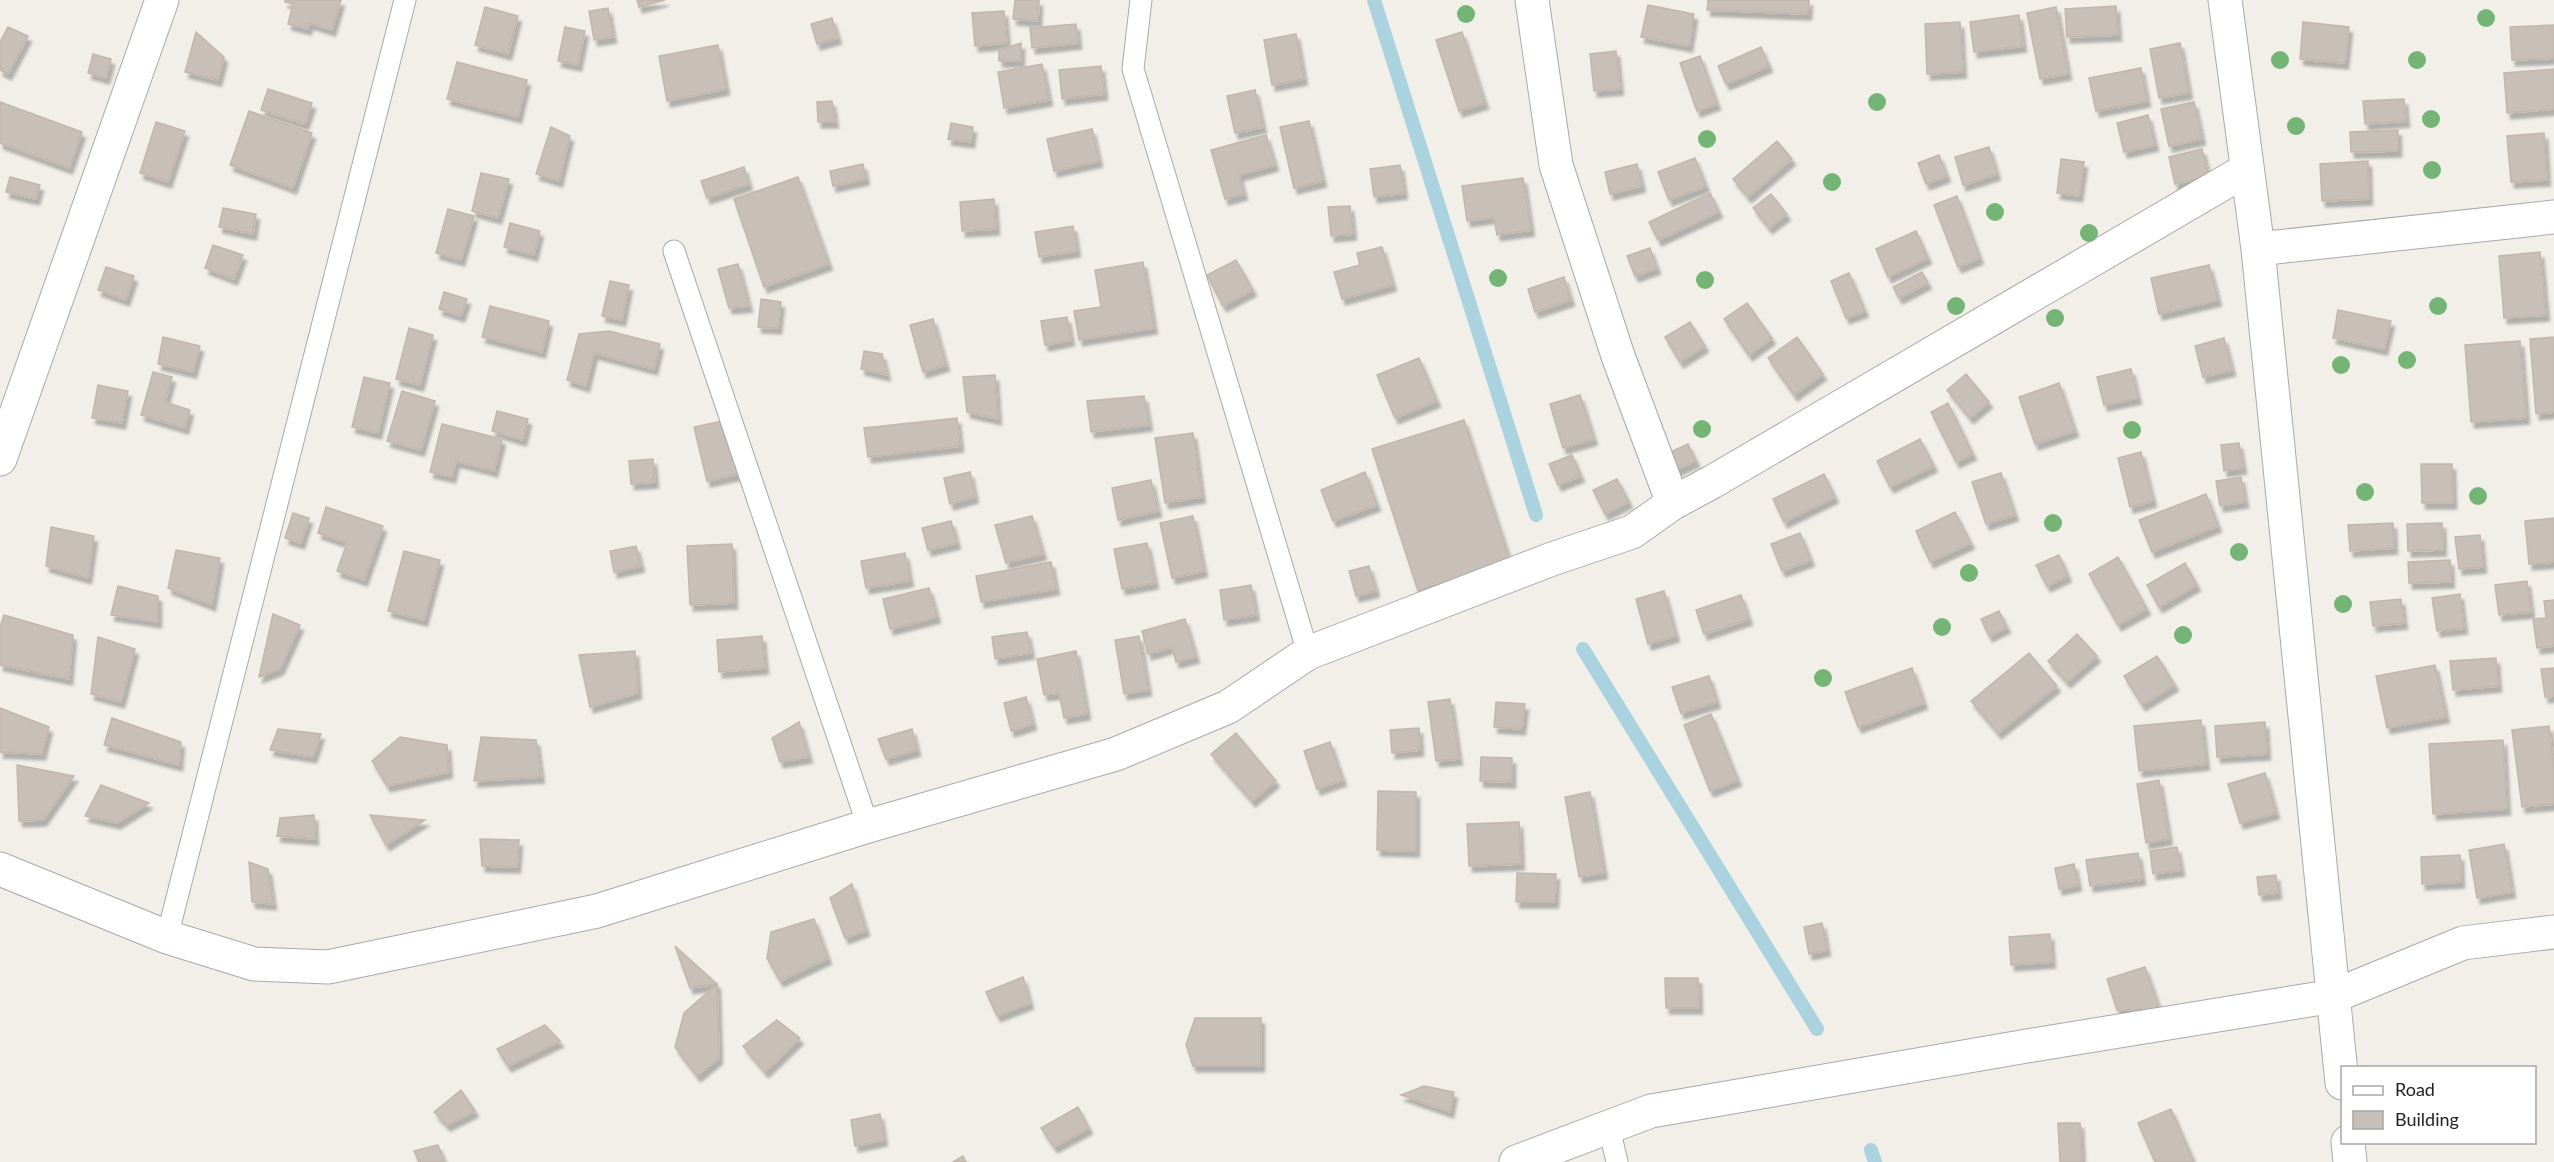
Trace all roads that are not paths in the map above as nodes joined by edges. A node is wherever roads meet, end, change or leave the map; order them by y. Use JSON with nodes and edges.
{"nodes":[{"id":1,"x":162,"y":0,"type":"edge"},
{"id":2,"x":405,"y":0,"type":"edge"},
{"id":3,"x":1141,"y":0,"type":"edge"},
{"id":4,"x":1532,"y":0,"type":"edge"},
{"id":5,"x":2225,"y":0,"type":"edge"},
{"id":6,"x":2246,"y":170,"type":"junction"},
{"id":7,"x":2554,"y":217,"type":"edge"},
{"id":8,"x":2258,"y":249,"type":"junction"},
{"id":9,"x":674,"y":251,"type":"dead end"},
{"id":10,"x":0,"y":459,"type":"edge"},
{"id":11,"x":1673,"y":503,"type":"junction"},
{"id":12,"x":1308,"y":653,"type":"junction"},
{"id":13,"x":868,"y":826,"type":"junction"},
{"id":14,"x":0,"y":868,"type":"edge"},
{"id":15,"x":2554,"y":932,"type":"edge"},
{"id":16,"x":167,"y":938,"type":"junction"},
{"id":17,"x":2334,"y":996,"type":"junction"},
{"id":18,"x":2341,"y":1066,"type":"edge"},
{"id":19,"x":1609,"y":1127,"type":"junction"},
{"id":20,"x":2349,"y":1144,"type":"edge"},
{"id":21,"x":1515,"y":1162,"type":"edge"},
{"id":22,"x":1617,"y":1162,"type":"edge"},
{"id":23,"x":2350,"y":1162,"type":"edge"}],
"edges":[{"from":1,"to":10,"type":"street"},
{"from":2,"to":16,"type":"lane"},
{"from":3,"to":12,"type":"lane"},
{"from":4,"to":11,"type":"street"},
{"from":5,"to":6,"type":"street"},
{"from":6,"to":8,"type":"street"},
{"from":6,"to":11,"type":"street"},
{"from":7,"to":8,"type":"street"},
{"from":8,"to":17,"type":"street"},
{"from":9,"to":13,"type":"lane"},
{"from":11,"to":12,"type":"street"},
{"from":12,"to":13,"type":"street"},
{"from":13,"to":16,"type":"street"},
{"from":14,"to":16,"type":"street"},
{"from":15,"to":17,"type":"street"},
{"from":17,"to":18,"type":"street"},
{"from":17,"to":19,"type":"street"},
{"from":19,"to":21,"type":"street"},
{"from":19,"to":22,"type":"lane"},
{"from":20,"to":23,"type":"street"}]}
